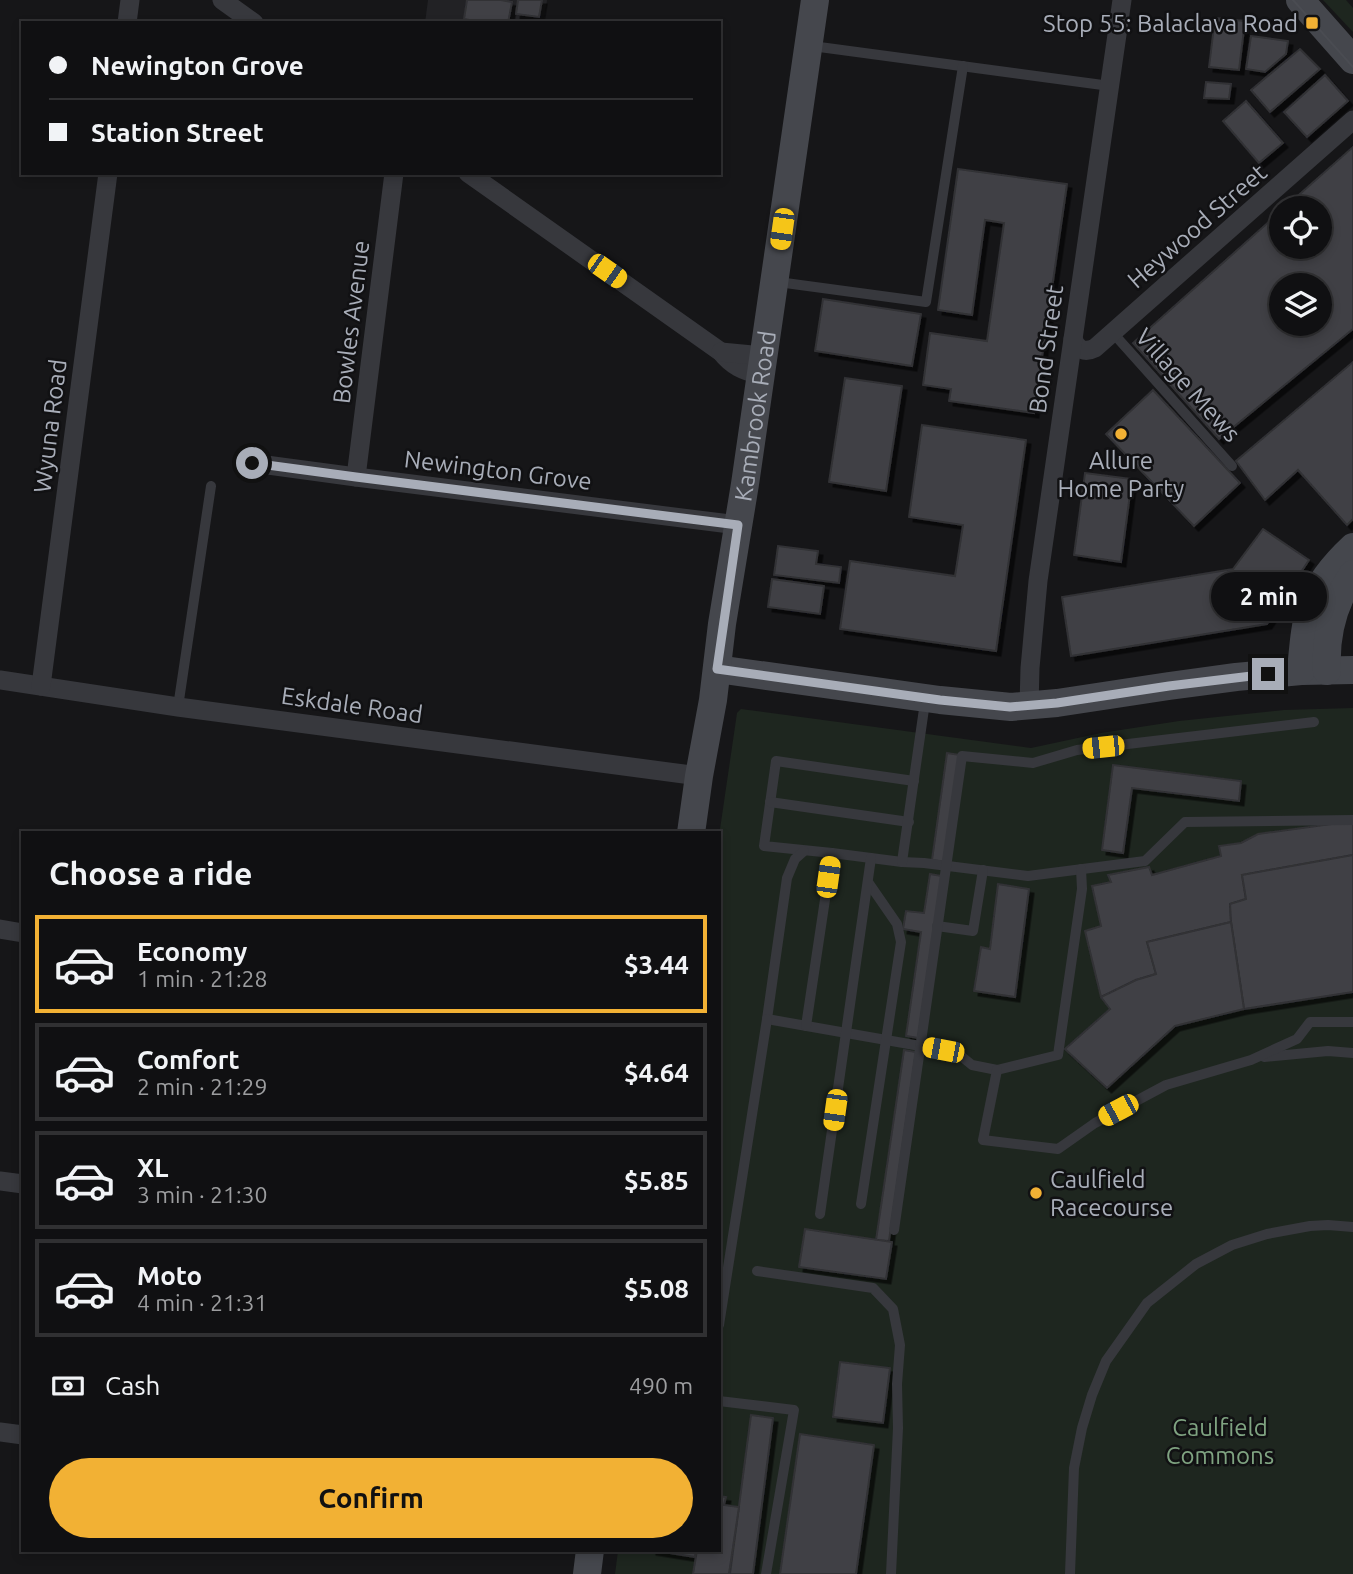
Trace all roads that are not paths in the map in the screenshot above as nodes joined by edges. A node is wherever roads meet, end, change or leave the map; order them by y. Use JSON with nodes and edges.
{"nodes":[{"id":1,"x":130,"y":0,"type":"edge"},
{"id":2,"x":222,"y":0,"type":"edge"},
{"id":3,"x":815,"y":0,"type":"edge"},
{"id":4,"x":1122,"y":0,"type":"edge"},
{"id":5,"x":1300,"y":0,"type":"edge"},
{"id":6,"x":127,"y":21,"type":"edge"},
{"id":7,"x":251,"y":21,"type":"edge"},
{"id":8,"x":808,"y":46,"type":"junction"},
{"id":9,"x":1353,"y":60,"type":"edge"},
{"id":10,"x":963,"y":66,"type":"junction"},
{"id":11,"x":1110,"y":86,"type":"junction"},
{"id":12,"x":1353,"y":120,"type":"edge"},
{"id":13,"x":108,"y":175,"type":"edge"},
{"id":14,"x":394,"y":175,"type":"edge"},
{"id":15,"x":471,"y":175,"type":"edge"},
{"id":16,"x":775,"y":282,"type":"junction"},
{"id":17,"x":1113,"y":333,"type":"junction"},
{"id":18,"x":1073,"y":339,"type":"junction"},
{"id":19,"x":762,"y":366,"type":"junction"},
{"id":20,"x":252,"y":463,"type":"dead end"},
{"id":21,"x":1232,"y":466,"type":"dead end"},
{"id":22,"x":356,"y":477,"type":"junction"},
{"id":23,"x":211,"y":486,"type":"dead end"},
{"id":24,"x":738,"y":525,"type":"junction"},
{"id":25,"x":1353,"y":547,"type":"edge"},
{"id":26,"x":1353,"y":574,"type":"edge"},
{"id":27,"x":717,"y":669,"type":"junction"},
{"id":28,"x":1327,"y":671,"type":"edge"},
{"id":29,"x":0,"y":680,"type":"edge"},
{"id":30,"x":41,"y":686,"type":"junction"},
{"id":31,"x":926,"y":698,"type":"junction"},
{"id":32,"x":1029,"y":706,"type":"junction"},
{"id":33,"x":178,"y":707,"type":"junction"},
{"id":34,"x":1314,"y":722,"type":"dead end"},
{"id":35,"x":699,"y":776,"type":"junction"},
{"id":36,"x":914,"y":781,"type":"junction"},
{"id":37,"x":770,"y":802,"type":"junction"},
{"id":38,"x":1353,"y":820,"type":"edge"},
{"id":39,"x":909,"y":822,"type":"junction"},
{"id":40,"x":691,"y":831,"type":"edge"},
{"id":41,"x":804,"y":851,"type":"junction"},
{"id":42,"x":832,"y":853,"type":"junction"},
{"id":43,"x":871,"y":858,"type":"junction"},
{"id":44,"x":902,"y":862,"type":"junction"},
{"id":45,"x":945,"y":865,"type":"junction"},
{"id":46,"x":1081,"y":869,"type":"junction"},
{"id":47,"x":983,"y":870,"type":"junction"},
{"id":48,"x":868,"y":882,"type":"junction"},
{"id":49,"x":937,"y":926,"type":"junction"},
{"id":50,"x":0,"y":929,"type":"edge"},
{"id":51,"x":21,"y":933,"type":"edge"},
{"id":52,"x":766,"y":1019,"type":"junction"},
{"id":53,"x":1353,"y":1022,"type":"edge"},
{"id":54,"x":806,"y":1026,"type":"junction"},
{"id":55,"x":846,"y":1033,"type":"junction"},
{"id":56,"x":885,"y":1040,"type":"junction"},
{"id":57,"x":920,"y":1045,"type":"junction"},
{"id":58,"x":1353,"y":1053,"type":"edge"},
{"id":59,"x":1257,"y":1058,"type":"junction"},
{"id":60,"x":997,"y":1070,"type":"junction"},
{"id":61,"x":0,"y":1181,"type":"edge"},
{"id":62,"x":21,"y":1184,"type":"edge"},
{"id":63,"x":861,"y":1204,"type":"dead end"},
{"id":64,"x":820,"y":1214,"type":"dead end"},
{"id":65,"x":1353,"y":1227,"type":"edge"},
{"id":66,"x":894,"y":1230,"type":"dead end"},
{"id":67,"x":757,"y":1271,"type":"dead end"},
{"id":68,"x":721,"y":1312,"type":"edge"},
{"id":69,"x":721,"y":1401,"type":"edge"},
{"id":70,"x":0,"y":1432,"type":"edge"},
{"id":71,"x":21,"y":1435,"type":"edge"},
{"id":72,"x":590,"y":1552,"type":"edge"},
{"id":73,"x":587,"y":1574,"type":"edge"},
{"id":74,"x":766,"y":1574,"type":"edge"},
{"id":75,"x":891,"y":1574,"type":"edge"},
{"id":76,"x":1070,"y":1574,"type":"edge"}],
"edges":[{"from":1,"to":6,"type":"street"},
{"from":2,"to":7,"type":"street"},
{"from":3,"to":8,"type":"street","name":"Kambrook Road"},
{"from":4,"to":11,"type":"street","name":"Bond Street"},
{"from":5,"to":9,"type":"street"},
{"from":8,"to":10,"type":"lane"},
{"from":8,"to":16,"type":"street","name":"Kambrook Road"},
{"from":10,"to":11,"type":"lane"},
{"from":10,"to":16,"type":"lane"},
{"from":11,"to":18,"type":"street","name":"Bond Street"},
{"from":12,"to":17,"type":"street","name":"Heywood Street"},
{"from":13,"to":30,"type":"street","name":"Wyuna Road"},
{"from":14,"to":22,"type":"street","name":"Bowles Avenue"},
{"from":15,"to":19,"type":"street"},
{"from":16,"to":19,"type":"street","name":"Kambrook Road"},
{"from":17,"to":18,"type":"street","name":"Heywood Street"},
{"from":17,"to":21,"type":"lane","name":"Village Mews"},
{"from":18,"to":32,"type":"street","name":"Bond Street"},
{"from":19,"to":24,"type":"street","name":"Kambrook Road"},
{"from":20,"to":22,"type":"street","name":"Newington Grove"},
{"from":22,"to":24,"type":"street","name":"Newington Grove"},
{"from":23,"to":33,"type":"lane"},
{"from":24,"to":27,"type":"street","name":"Kambrook Road"},
{"from":25,"to":28,"type":"street"},
{"from":26,"to":28,"type":"street"},
{"from":27,"to":31,"type":"street"},
{"from":27,"to":35,"type":"street","name":"Kambrook Road"},
{"from":28,"to":32,"type":"street"},
{"from":29,"to":30,"type":"street","name":"Eskdale Road"},
{"from":30,"to":33,"type":"street","name":"Eskdale Road"},
{"from":31,"to":32,"type":"street"},
{"from":31,"to":36,"type":"lane"},
{"from":33,"to":35,"type":"street","name":"Eskdale Road"},
{"from":34,"to":45,"type":"lane"},
{"from":35,"to":40,"type":"street","name":"Kambrook Road"},
{"from":36,"to":37,"type":"lane"},
{"from":36,"to":39,"type":"lane"},
{"from":37,"to":39,"type":"lane"},
{"from":37,"to":41,"type":"lane"},
{"from":38,"to":46,"type":"lane"},
{"from":39,"to":44,"type":"lane"},
{"from":41,"to":42,"type":"lane"},
{"from":41,"to":52,"type":"lane"},
{"from":42,"to":43,"type":"lane"},
{"from":42,"to":54,"type":"lane"},
{"from":43,"to":44,"type":"lane"},
{"from":43,"to":48,"type":"lane"},
{"from":44,"to":45,"type":"lane"},
{"from":45,"to":47,"type":"lane"},
{"from":45,"to":49,"type":"lane"},
{"from":46,"to":47,"type":"lane"},
{"from":46,"to":60,"type":"lane"},
{"from":47,"to":49,"type":"lane"},
{"from":48,"to":55,"type":"lane"},
{"from":48,"to":56,"type":"lane"},
{"from":49,"to":57,"type":"lane"},
{"from":50,"to":51,"type":"street"},
{"from":52,"to":54,"type":"lane"},
{"from":52,"to":68,"type":"lane"},
{"from":53,"to":59,"type":"lane"},
{"from":54,"to":55,"type":"lane"},
{"from":55,"to":56,"type":"lane"},
{"from":55,"to":64,"type":"lane"},
{"from":56,"to":57,"type":"lane"},
{"from":56,"to":63,"type":"lane"},
{"from":57,"to":60,"type":"lane"},
{"from":57,"to":66,"type":"lane"},
{"from":58,"to":59,"type":"lane"},
{"from":59,"to":60,"type":"lane"},
{"from":61,"to":62,"type":"street"},
{"from":65,"to":76,"type":"lane"},
{"from":67,"to":75,"type":"lane"},
{"from":69,"to":74,"type":"lane"},
{"from":70,"to":71,"type":"street"},
{"from":72,"to":73,"type":"street"}]}
